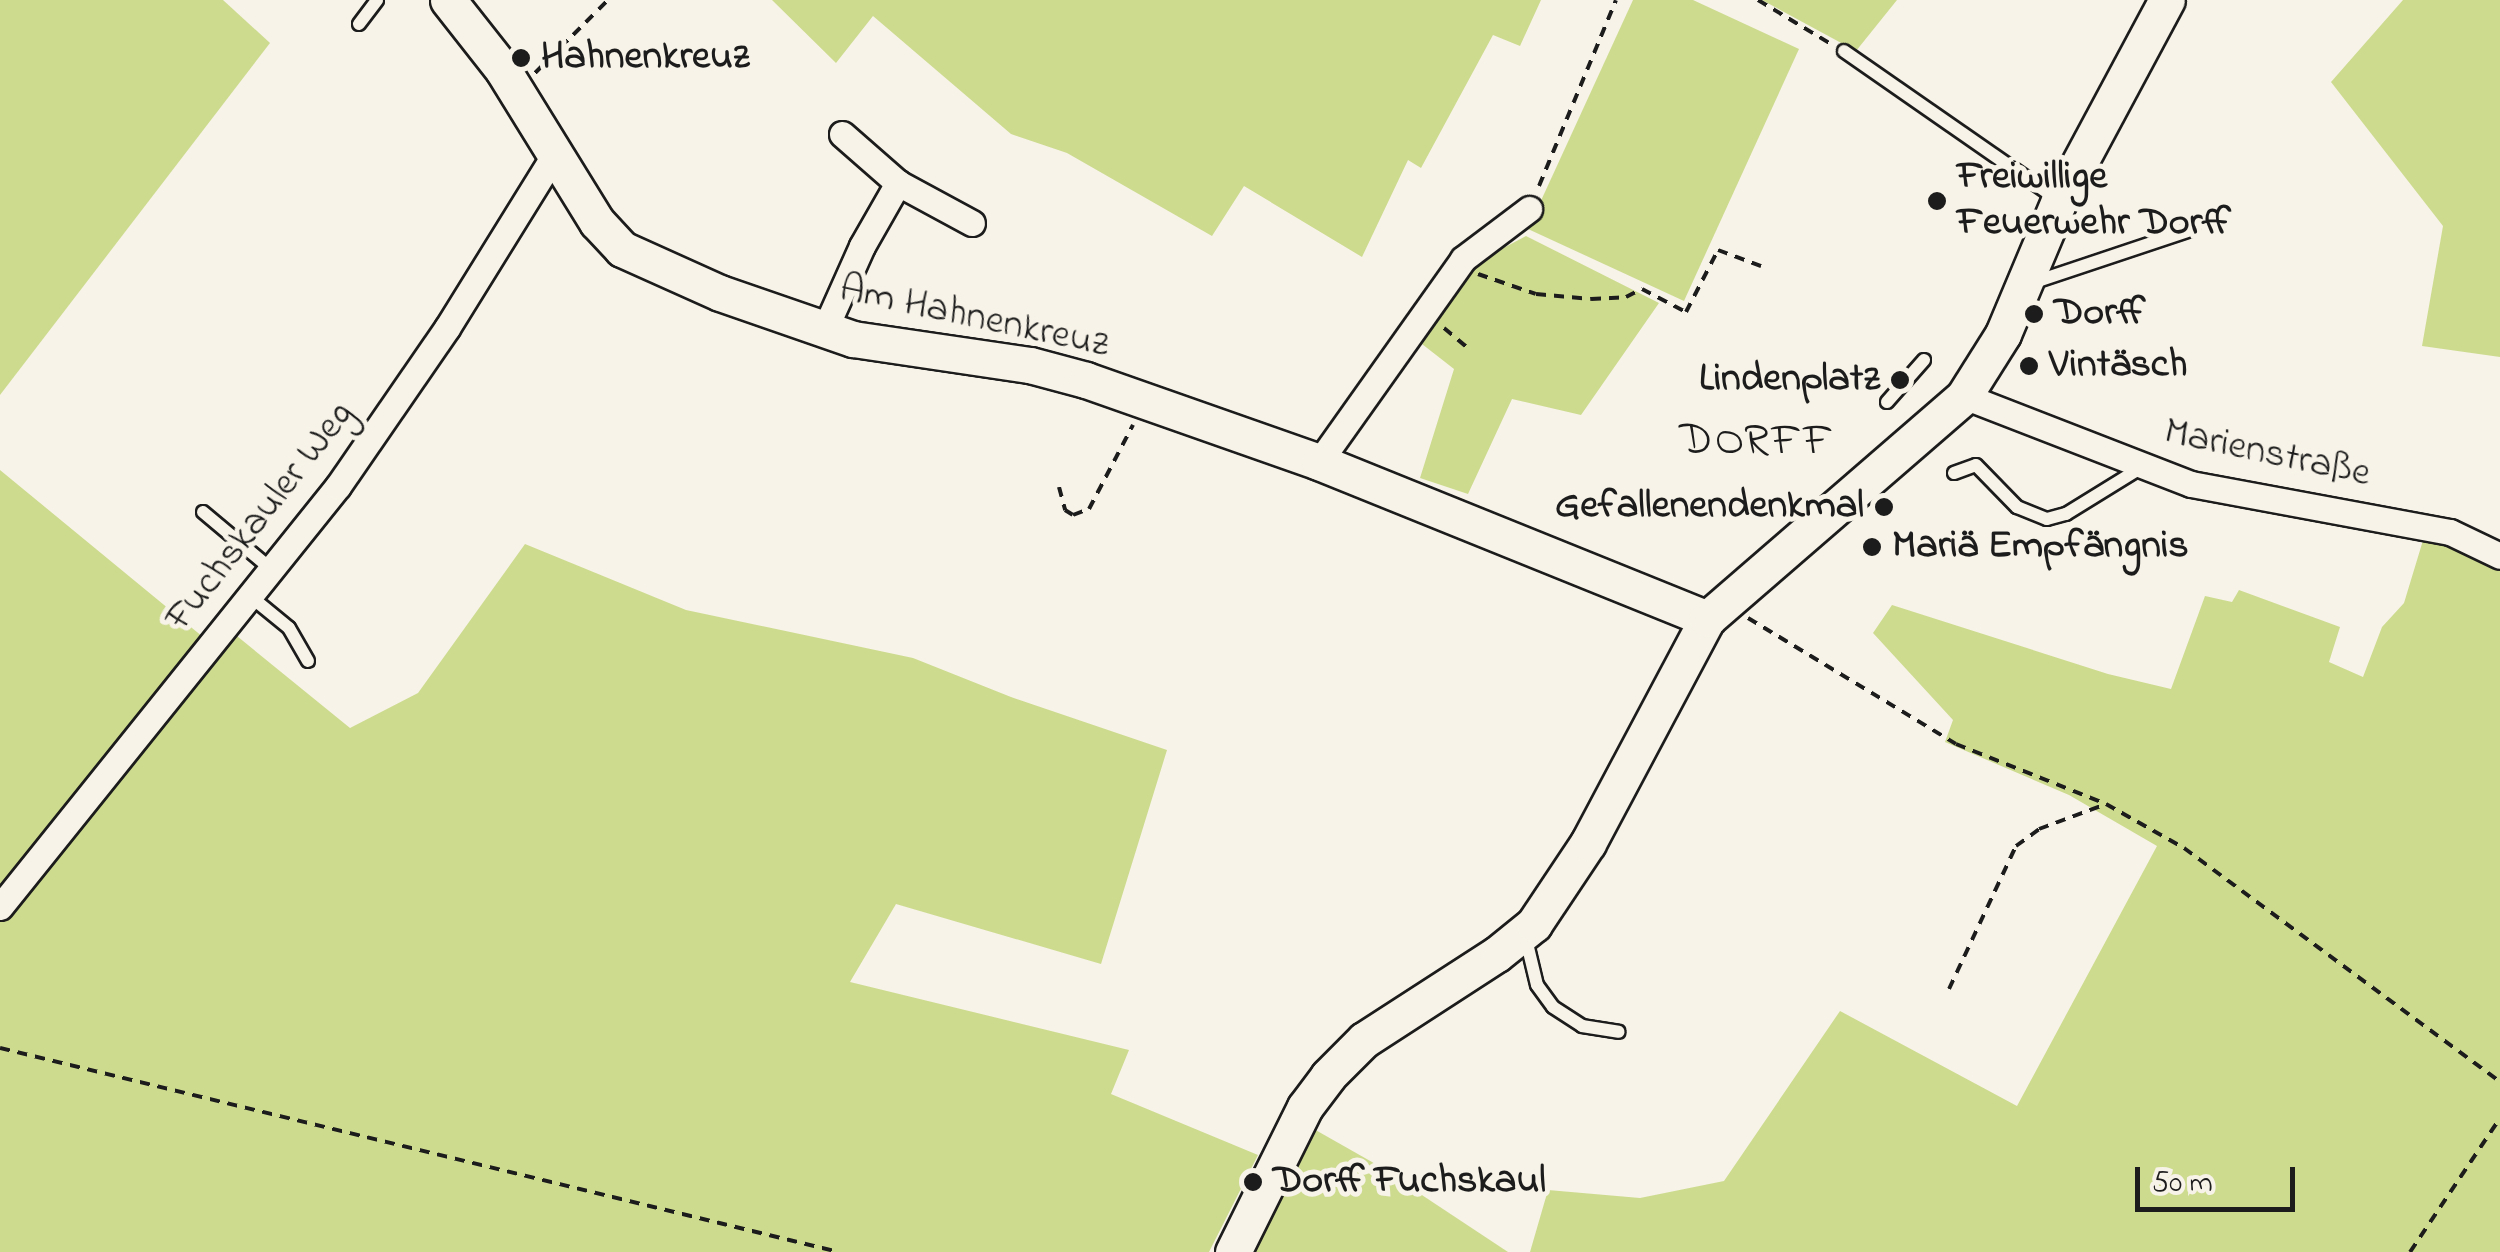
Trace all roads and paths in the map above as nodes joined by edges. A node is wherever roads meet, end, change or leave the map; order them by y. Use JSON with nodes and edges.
{"nodes":[{"id":1,"x":377,"y":0,"type":"edge"},
{"id":2,"x":448,"y":0,"type":"edge"},
{"id":3,"x":608,"y":0,"type":"edge"},
{"id":4,"x":1616,"y":0,"type":"edge"},
{"id":5,"x":1758,"y":0,"type":"edge"},
{"id":6,"x":2167,"y":0,"type":"edge"},
{"id":7,"x":358,"y":24,"type":"dead end"},
{"id":8,"x":1844,"y":52,"type":"joint"},
{"id":9,"x":515,"y":88,"type":"junction"},
{"id":10,"x":842,"y":134,"type":"dead end"},
{"id":11,"x":554,"y":154,"type":"junction"},
{"id":12,"x":898,"y":183,"type":"junction"},
{"id":13,"x":2059,"y":200,"type":"junction"},
{"id":14,"x":1529,"y":209,"type":"joint"},
{"id":15,"x":972,"y":223,"type":"dead end"},
{"id":16,"x":2193,"y":229,"type":"dead end"},
{"id":17,"x":1761,"y":266,"type":"dead end"},
{"id":18,"x":1464,"y":269,"type":"dead end"},
{"id":19,"x":2023,"y":286,"type":"junction"},
{"id":20,"x":1443,"y":327,"type":"dead end"},
{"id":21,"x":824,"y":331,"type":"junction"},
{"id":22,"x":1470,"y":350,"type":"dead end"},
{"id":23,"x":1924,"y":360,"type":"dead end"},
{"id":24,"x":1964,"y":396,"type":"junction"},
{"id":25,"x":1141,"y":400,"type":"junction"},
{"id":26,"x":1888,"y":402,"type":"dead end"},
{"id":27,"x":1319,"y":462,"type":"junction"},
{"id":28,"x":2142,"y":467,"type":"junction"},
{"id":29,"x":1954,"y":473,"type":"dead end"},
{"id":30,"x":1059,"y":488,"type":"dead end"},
{"id":31,"x":203,"y":512,"type":"dead end"},
{"id":32,"x":2500,"y":556,"type":"edge"},
{"id":33,"x":271,"y":569,"type":"junction"},
{"id":34,"x":250,"y":596,"type":"junction"},
{"id":35,"x":1716,"y":610,"type":"junction"},
{"id":36,"x":308,"y":661,"type":"dead end"},
{"id":37,"x":2106,"y":804,"type":"junction"},
{"id":38,"x":0,"y":907,"type":"edge"},
{"id":39,"x":1524,"y":933,"type":"junction"},
{"id":40,"x":1950,"y":990,"type":"dead end"},
{"id":41,"x":1618,"y":1032,"type":"dead end"},
{"id":42,"x":0,"y":1048,"type":"edge"},
{"id":43,"x":2500,"y":1082,"type":"edge"},
{"id":44,"x":2500,"y":1118,"type":"edge"},
{"id":45,"x":840,"y":1252,"type":"edge"},
{"id":46,"x":1234,"y":1252,"type":"edge"},
{"id":47,"x":2410,"y":1252,"type":"edge"}],
"edges":[{"from":1,"to":7,"type":"lane"},
{"from":2,"to":9,"type":"street","name":"Am Hahnenkreuz"},
{"from":3,"to":9,"type":"path"},
{"from":4,"to":14,"type":"path"},
{"from":5,"to":8,"type":"path"},
{"from":6,"to":13,"type":"street"},
{"from":8,"to":13,"type":"lane"},
{"from":9,"to":11,"type":"street","name":"Am Hahnenkreuz"},
{"from":10,"to":12,"type":"street"},
{"from":11,"to":21,"type":"street","name":"Am Hahnenkreuz"},
{"from":11,"to":33,"type":"street","name":"Fuchskauler Weg"},
{"from":12,"to":15,"type":"street"},
{"from":12,"to":21,"type":"street"},
{"from":13,"to":19,"type":"street"},
{"from":14,"to":27,"type":"street"},
{"from":16,"to":19,"type":"lane"},
{"from":17,"to":18,"type":"path"},
{"from":19,"to":24,"type":"street"},
{"from":20,"to":22,"type":"path"},
{"from":21,"to":25,"type":"street","name":"Am Hahnenkreuz"},
{"from":23,"to":26,"type":"lane"},
{"from":24,"to":28,"type":"street","name":"Marienstraße"},
{"from":24,"to":35,"type":"street"},
{"from":25,"to":27,"type":"street","name":"Am Hahnenkreuz"},
{"from":25,"to":30,"type":"path"},
{"from":27,"to":35,"type":"street","name":"Am Hahnenkreuz"},
{"from":28,"to":29,"type":"lane"},
{"from":28,"to":32,"type":"street","name":"Marienstraße"},
{"from":31,"to":33,"type":"lane"},
{"from":33,"to":34,"type":"street","name":"Fuchskauler Weg"},
{"from":34,"to":36,"type":"lane"},
{"from":34,"to":38,"type":"street","name":"Fuchskauler Weg"},
{"from":35,"to":37,"type":"path"},
{"from":35,"to":39,"type":"street"},
{"from":37,"to":40,"type":"path"},
{"from":37,"to":43,"type":"path"},
{"from":39,"to":41,"type":"lane"},
{"from":39,"to":46,"type":"street"},
{"from":42,"to":45,"type":"path"},
{"from":44,"to":47,"type":"path"}]}
